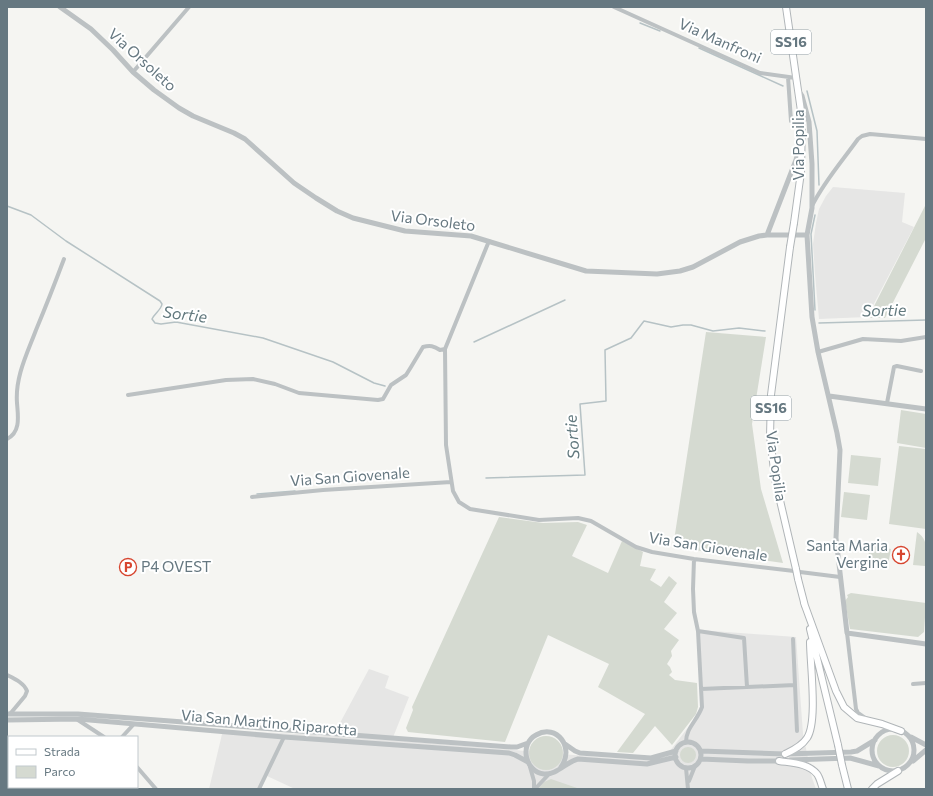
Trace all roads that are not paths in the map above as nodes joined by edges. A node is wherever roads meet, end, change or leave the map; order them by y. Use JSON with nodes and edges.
{"nodes":[{"id":1,"x":60,"y":7,"type":"edge"},
{"id":2,"x":189,"y":7,"type":"edge"},
{"id":3,"x":614,"y":7,"type":"edge"},
{"id":4,"x":786,"y":7,"type":"edge"},
{"id":5,"x":133,"y":72,"type":"junction"},
{"id":6,"x":788,"y":77,"type":"junction"},
{"id":7,"x":796,"y":78,"type":"junction"},
{"id":8,"x":798,"y":90,"type":"junction"},
{"id":9,"x":791,"y":121,"type":"dead end"},
{"id":10,"x":802,"y":133,"type":"junction"},
{"id":11,"x":926,"y":139,"type":"edge"},
{"id":12,"x":812,"y":208,"type":"junction"},
{"id":13,"x":767,"y":234,"type":"junction"},
{"id":14,"x":807,"y":235,"type":"junction"},
{"id":15,"x":489,"y":241,"type":"junction"},
{"id":16,"x":64,"y":259,"type":"dead end"},
{"id":17,"x":926,"y":337,"type":"edge"},
{"id":18,"x":445,"y":349,"type":"junction"},
{"id":19,"x":818,"y":352,"type":"junction"},
{"id":20,"x":921,"y":371,"type":"dead end"},
{"id":21,"x":128,"y":395,"type":"dead end"},
{"id":22,"x":829,"y":396,"type":"junction"},
{"id":23,"x":887,"y":403,"type":"junction"},
{"id":24,"x":926,"y":409,"type":"edge"},
{"id":25,"x":7,"y":439,"type":"edge"},
{"id":26,"x":451,"y":482,"type":"junction"},
{"id":27,"x":252,"y":497,"type":"dead end"},
{"id":28,"x":694,"y":559,"type":"junction"},
{"id":29,"x":797,"y":573,"type":"junction"},
{"id":30,"x":840,"y":577,"type":"junction"},
{"id":31,"x":804,"y":603,"type":"junction"},
{"id":32,"x":810,"y":630,"type":"junction"},
{"id":33,"x":698,"y":631,"type":"junction"},
{"id":34,"x":847,"y":633,"type":"junction"},
{"id":35,"x":793,"y":639,"type":"dead end"},
{"id":36,"x":926,"y":644,"type":"edge"},
{"id":37,"x":7,"y":675,"type":"edge"},
{"id":38,"x":926,"y":683,"type":"edge"},
{"id":39,"x":913,"y":684,"type":"dead end"},
{"id":40,"x":795,"y":685,"type":"junction"},
{"id":41,"x":747,"y":687,"type":"junction"},
{"id":42,"x":701,"y":689,"type":"junction"},
{"id":43,"x":8,"y":714,"type":"edge"},
{"id":44,"x":78,"y":719,"type":"junction"},
{"id":45,"x":7,"y":720,"type":"edge"},
{"id":46,"x":872,"y":722,"type":"junction"},
{"id":47,"x":134,"y":724,"type":"junction"},
{"id":48,"x":796,"y":731,"type":"dead end"},
{"id":49,"x":901,"y":731,"type":"junction"},
{"id":50,"x":103,"y":736,"type":"edge"},
{"id":51,"x":123,"y":736,"type":"edge"},
{"id":52,"x":909,"y":736,"type":"junction"},
{"id":53,"x":284,"y":737,"type":"junction"},
{"id":54,"x":875,"y":740,"type":"junction"},
{"id":55,"x":686,"y":742,"type":"junction"},
{"id":56,"x":528,"y":743,"type":"junction"},
{"id":57,"x":565,"y":743,"type":"junction"},
{"id":58,"x":926,"y":745,"type":"edge"},
{"id":59,"x":926,"y":750,"type":"edge"},
{"id":60,"x":701,"y":751,"type":"junction"},
{"id":61,"x":676,"y":752,"type":"junction"},
{"id":62,"x":785,"y":754,"type":"junction"},
{"id":63,"x":676,"y":758,"type":"junction"},
{"id":64,"x":701,"y":759,"type":"junction"},
{"id":65,"x":779,"y":761,"type":"junction"},
{"id":66,"x":910,"y":763,"type":"junction"},
{"id":67,"x":529,"y":764,"type":"junction"},
{"id":68,"x":695,"y":766,"type":"junction"},
{"id":69,"x":879,"y":766,"type":"junction"},
{"id":70,"x":561,"y":767,"type":"junction"},
{"id":71,"x":138,"y":768,"type":"edge"},
{"id":72,"x":686,"y":768,"type":"junction"},
{"id":73,"x":898,"y":771,"type":"junction"},
{"id":74,"x":550,"y":773,"type":"junction"},
{"id":75,"x":688,"y":783,"type":"junction"},
{"id":76,"x":156,"y":789,"type":"edge"},
{"id":77,"x":259,"y":789,"type":"edge"},
{"id":78,"x":534,"y":789,"type":"edge"},
{"id":79,"x":688,"y":789,"type":"edge"},
{"id":80,"x":823,"y":789,"type":"edge"},
{"id":81,"x":848,"y":789,"type":"edge"},
{"id":82,"x":872,"y":789,"type":"edge"}],
"edges":[{"from":1,"to":5,"type":"street","name":"Via Orsoleto"},
{"from":2,"to":5,"type":"street"},
{"from":3,"to":6,"type":"street","name":"Via Manfroni"},
{"from":4,"to":7,"type":"main road","name":"Via Popilia","number":"SS16"},
{"from":5,"to":15,"type":"street","name":"Via Orsoleto"},
{"from":6,"to":7,"type":"street","name":"Via Manfroni"},
{"from":6,"to":9,"type":"street","name":"Via Popilia"},
{"from":7,"to":8,"type":"main road","name":"Via Popilia","number":"SS16"},
{"from":8,"to":10,"type":"main road","name":"Via Popilia","number":"SS16"},
{"from":8,"to":12,"type":"street","name":"Via Popilia"},
{"from":10,"to":13,"type":"street"},
{"from":10,"to":29,"type":"main road","name":"Via Popilia","number":"SS16","bridge":true},
{"from":11,"to":12,"type":"street"},
{"from":12,"to":14,"type":"street","name":"Via Popilia"},
{"from":13,"to":14,"type":"street","name":"Via Orsoleto"},
{"from":13,"to":15,"type":"street","name":"Via Orsoleto"},
{"from":14,"to":19,"type":"street","name":"Via Popilia"},
{"from":15,"to":18,"type":"street","name":"Via San Giovenale"},
{"from":16,"to":25,"type":"street"},
{"from":17,"to":19,"type":"street"},
{"from":18,"to":21,"type":"street"},
{"from":18,"to":26,"type":"street","name":"Via San Giovenale"},
{"from":19,"to":22,"type":"street","name":"Via Popilia"},
{"from":20,"to":23,"type":"street"},
{"from":22,"to":23,"type":"street"},
{"from":22,"to":30,"type":"street","name":"Via Popilia"},
{"from":23,"to":24,"type":"street"},
{"from":26,"to":27,"type":"street","name":"Via San Giovenale"},
{"from":26,"to":28,"type":"street","name":"Via San Giovenale"},
{"from":28,"to":29,"type":"street","name":"Via San Giovenale"},
{"from":28,"to":33,"type":"street"},
{"from":29,"to":30,"type":"street","name":"Via San Giovenale"},
{"from":29,"to":31,"type":"main road","name":"Via Popilia","number":"SS16"},
{"from":30,"to":34,"type":"street","name":"Via Popilia"},
{"from":31,"to":32,"type":"main road","name":"Via Popilia","number":"SS16"},
{"from":31,"to":46,"type":"main road"},
{"from":32,"to":62,"type":"main road"},
{"from":32,"to":81,"type":"main road","name":"Via Popilia","number":"SS16","bridge":true},
{"from":33,"to":41,"type":"street"},
{"from":33,"to":42,"type":"street"},
{"from":34,"to":36,"type":"street"},
{"from":34,"to":46,"type":"street","name":"Via Popilia"},
{"from":35,"to":40,"type":"street"},
{"from":37,"to":43,"type":"street"},
{"from":38,"to":39,"type":"street"},
{"from":40,"to":41,"type":"street"},
{"from":40,"to":48,"type":"street"},
{"from":41,"to":42,"type":"street"},
{"from":42,"to":55,"type":"street"},
{"from":43,"to":56,"type":"street","name":"Via San Martino Riparotta"},
{"from":44,"to":45,"type":"street","name":"Via San Martino Riparotta"},
{"from":44,"to":47,"type":"street","name":"Via San Martino Riparotta"},
{"from":44,"to":50,"type":"street"},
{"from":46,"to":49,"type":"main road"},
{"from":47,"to":51,"type":"street"},
{"from":47,"to":53,"type":"street","name":"Via San Martino Riparotta"},
{"from":49,"to":52,"type":"street"},
{"from":49,"to":54,"type":"street"},
{"from":52,"to":58,"type":"street"},
{"from":52,"to":66,"type":"street"},
{"from":53,"to":67,"type":"street","name":"Via San Martino Riparotta"},
{"from":53,"to":77,"type":"street"},
{"from":54,"to":62,"type":"street"},
{"from":54,"to":69,"type":"street"},
{"from":55,"to":60,"type":"street"},
{"from":55,"to":61,"type":"street"},
{"from":56,"to":57,"type":"street"},
{"from":56,"to":67,"type":"street"},
{"from":57,"to":61,"type":"street"},
{"from":57,"to":70,"type":"street"},
{"from":59,"to":66,"type":"street"},
{"from":60,"to":62,"type":"street"},
{"from":60,"to":64,"type":"street"},
{"from":61,"to":63,"type":"street"},
{"from":63,"to":70,"type":"street"},
{"from":63,"to":72,"type":"street"},
{"from":64,"to":65,"type":"street"},
{"from":64,"to":68,"type":"street"},
{"from":65,"to":69,"type":"street"},
{"from":65,"to":80,"type":"main road"},
{"from":66,"to":73,"type":"street"},
{"from":67,"to":74,"type":"street"},
{"from":67,"to":78,"type":"street"},
{"from":68,"to":72,"type":"street"},
{"from":68,"to":75,"type":"street"},
{"from":69,"to":73,"type":"street"},
{"from":70,"to":74,"type":"street"},
{"from":71,"to":76,"type":"street"},
{"from":72,"to":75,"type":"street"},
{"from":73,"to":82,"type":"main road"},
{"from":74,"to":78,"type":"street"},
{"from":75,"to":79,"type":"street"}]}
